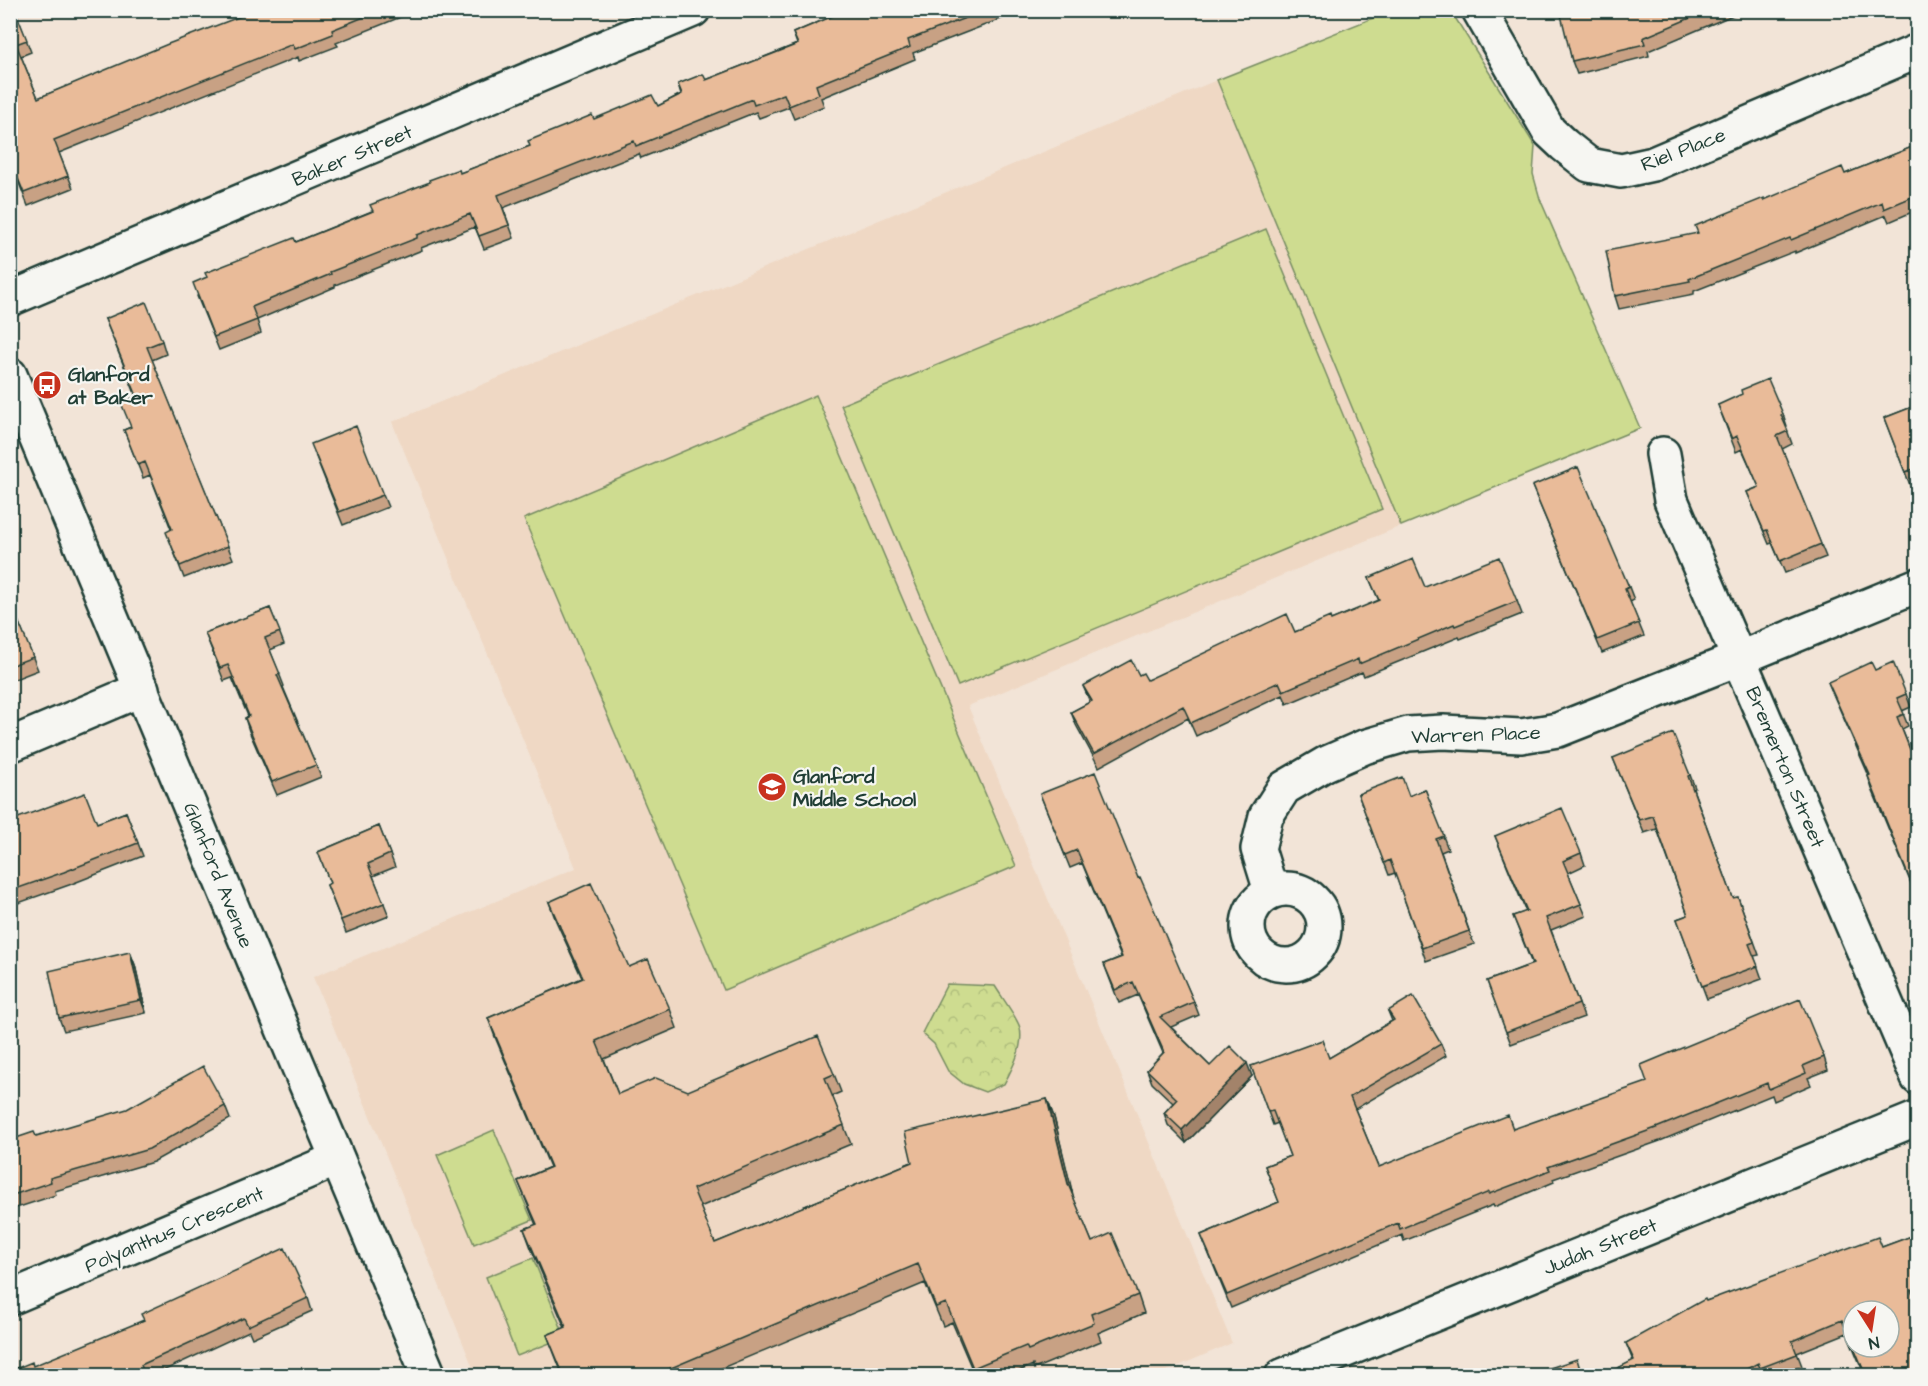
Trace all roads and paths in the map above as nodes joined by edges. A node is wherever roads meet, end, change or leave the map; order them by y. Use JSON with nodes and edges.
{"nodes":[{"id":1,"x":693,"y":10,"type":"edge"},
{"id":2,"x":1479,"y":10,"type":"edge"},
{"id":3,"x":1917,"y":51,"type":"edge"},
{"id":4,"x":10,"y":299,"type":"edge"},
{"id":5,"x":10,"y":375,"type":"edge"},
{"id":6,"x":1663,"y":454,"type":"dead end"},
{"id":7,"x":1917,"y":585,"type":"edge"},
{"id":8,"x":1740,"y":658,"type":"junction"},
{"id":9,"x":142,"y":689,"type":"junction"},
{"id":10,"x":10,"y":745,"type":"edge"},
{"id":11,"x":1271,"y":891,"type":"dead end"},
{"id":12,"x":1917,"y":1078,"type":"edge"},
{"id":13,"x":1917,"y":1118,"type":"edge"},
{"id":14,"x":337,"y":1159,"type":"junction"},
{"id":15,"x":10,"y":1298,"type":"edge"},
{"id":16,"x":429,"y":1376,"type":"edge"},
{"id":17,"x":1282,"y":1376,"type":"edge"}],
"edges":[{"from":1,"to":4,"type":"street","name":"Baker Street"},
{"from":2,"to":3,"type":"street","name":"Riel Place"},
{"from":5,"to":9,"type":"street","name":"Glanford Avenue"},
{"from":6,"to":8,"type":"street","name":"Bremerton Street"},
{"from":7,"to":8,"type":"street","name":"Warren Place"},
{"from":8,"to":11,"type":"street","name":"Warren Place"},
{"from":8,"to":12,"type":"street","name":"Bremerton Street"},
{"from":9,"to":10,"type":"street"},
{"from":9,"to":14,"type":"street","name":"Glanford Avenue"},
{"from":13,"to":17,"type":"street","name":"Judah Street"},
{"from":14,"to":15,"type":"street","name":"Polyanthus Crescent"},
{"from":14,"to":16,"type":"street","name":"Glanford Avenue"}]}
